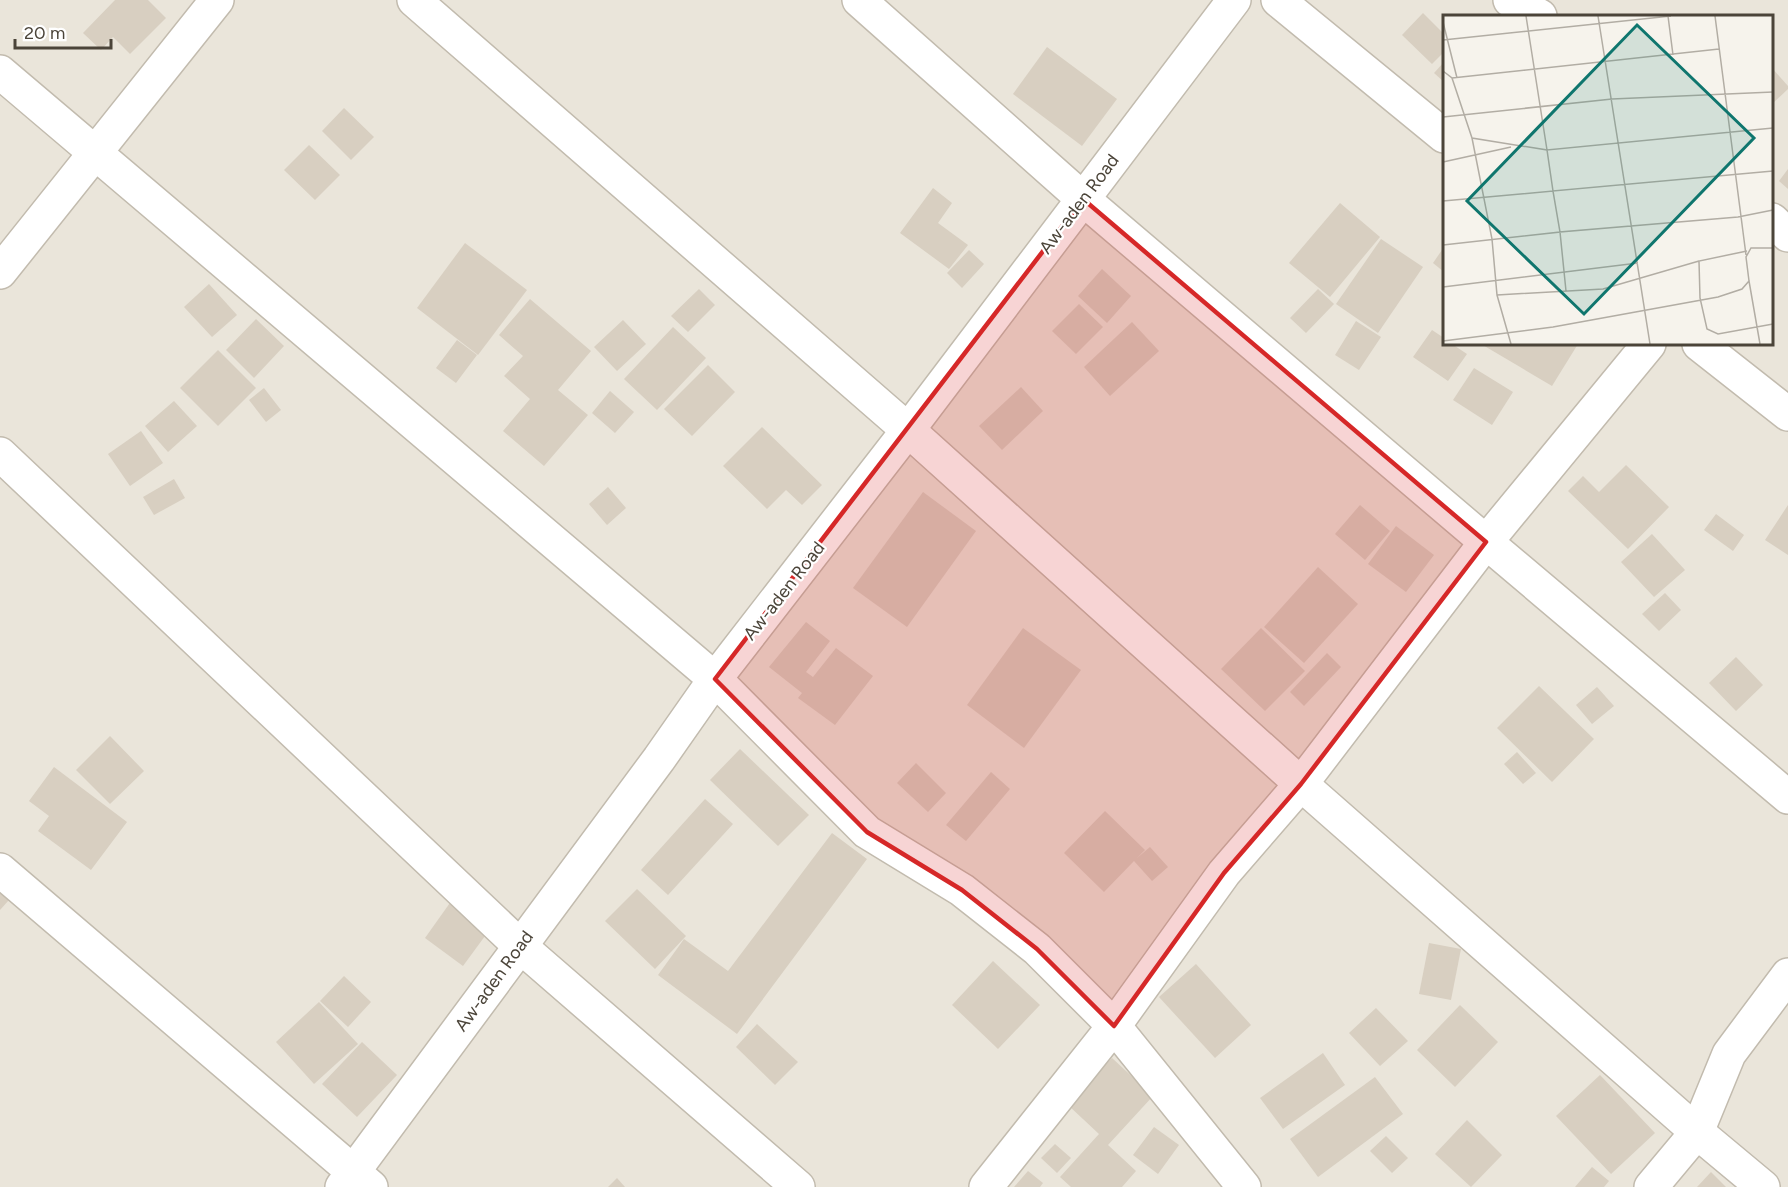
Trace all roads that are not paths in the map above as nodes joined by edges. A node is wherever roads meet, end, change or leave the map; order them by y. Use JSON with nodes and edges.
{"nodes":[{"id":1,"x":217,"y":0,"type":"edge"},
{"id":2,"x":414,"y":0,"type":"edge"},
{"id":3,"x":859,"y":0,"type":"edge"},
{"id":4,"x":1234,"y":0,"type":"edge"},
{"id":5,"x":1278,"y":0,"type":"edge"},
{"id":6,"x":1510,"y":0,"type":"edge"},
{"id":7,"x":1538,"y":15,"type":"edge"},
{"id":8,"x":0,"y":72,"type":"edge"},
{"id":9,"x":1443,"y":135,"type":"edge"},
{"id":10,"x":95,"y":153,"type":"junction"},
{"id":11,"x":1083,"y":199,"type":"junction"},
{"id":12,"x":1773,"y":221,"type":"edge"},
{"id":13,"x":1788,"y":235,"type":"edge"},
{"id":14,"x":0,"y":272,"type":"edge"},
{"id":15,"x":1647,"y":345,"type":"edge"},
{"id":16,"x":1700,"y":345,"type":"edge"},
{"id":17,"x":1788,"y":414,"type":"edge"},
{"id":18,"x":908,"y":430,"type":"junction"},
{"id":19,"x":0,"y":454,"type":"edge"},
{"id":20,"x":1486,"y":542,"type":"junction"},
{"id":21,"x":715,"y":679,"type":"junction"},
{"id":22,"x":1301,"y":784,"type":"junction"},
{"id":23,"x":1788,"y":796,"type":"edge"},
{"id":24,"x":0,"y":870,"type":"edge"},
{"id":25,"x":520,"y":946,"type":"junction"},
{"id":26,"x":1788,"y":975,"type":"edge"},
{"id":27,"x":1114,"y":1026,"type":"junction"},
{"id":28,"x":1697,"y":1132,"type":"junction"},
{"id":29,"x":355,"y":1182,"type":"edge"},
{"id":30,"x":798,"y":1187,"type":"edge"},
{"id":31,"x":986,"y":1187,"type":"edge"},
{"id":32,"x":1244,"y":1187,"type":"edge"},
{"id":33,"x":1651,"y":1187,"type":"edge"},
{"id":34,"x":1763,"y":1187,"type":"edge"}],
"edges":[{"from":1,"to":10,"type":"street"},
{"from":2,"to":18,"type":"street"},
{"from":3,"to":11,"type":"street"},
{"from":4,"to":11,"type":"street","name":"Aw-aden Road"},
{"from":5,"to":9,"type":"street"},
{"from":6,"to":7,"type":"street"},
{"from":8,"to":10,"type":"street"},
{"from":10,"to":14,"type":"street"},
{"from":10,"to":21,"type":"street"},
{"from":11,"to":18,"type":"street","name":"Aw-aden Road"},
{"from":11,"to":20,"type":"street"},
{"from":12,"to":13,"type":"street"},
{"from":15,"to":20,"type":"street"},
{"from":16,"to":17,"type":"street"},
{"from":18,"to":21,"type":"street","name":"Aw-aden Road"},
{"from":18,"to":22,"type":"street"},
{"from":19,"to":25,"type":"street"},
{"from":20,"to":22,"type":"street"},
{"from":20,"to":23,"type":"street"},
{"from":21,"to":25,"type":"street","name":"Aw-aden Road"},
{"from":21,"to":27,"type":"street"},
{"from":22,"to":27,"type":"street"},
{"from":22,"to":28,"type":"street"},
{"from":24,"to":29,"type":"street"},
{"from":25,"to":29,"type":"street","name":"Aw-aden Road"},
{"from":25,"to":30,"type":"street"},
{"from":26,"to":28,"type":"street"},
{"from":27,"to":31,"type":"street"},
{"from":27,"to":32,"type":"street"},
{"from":28,"to":33,"type":"street"},
{"from":28,"to":34,"type":"street"}]}
